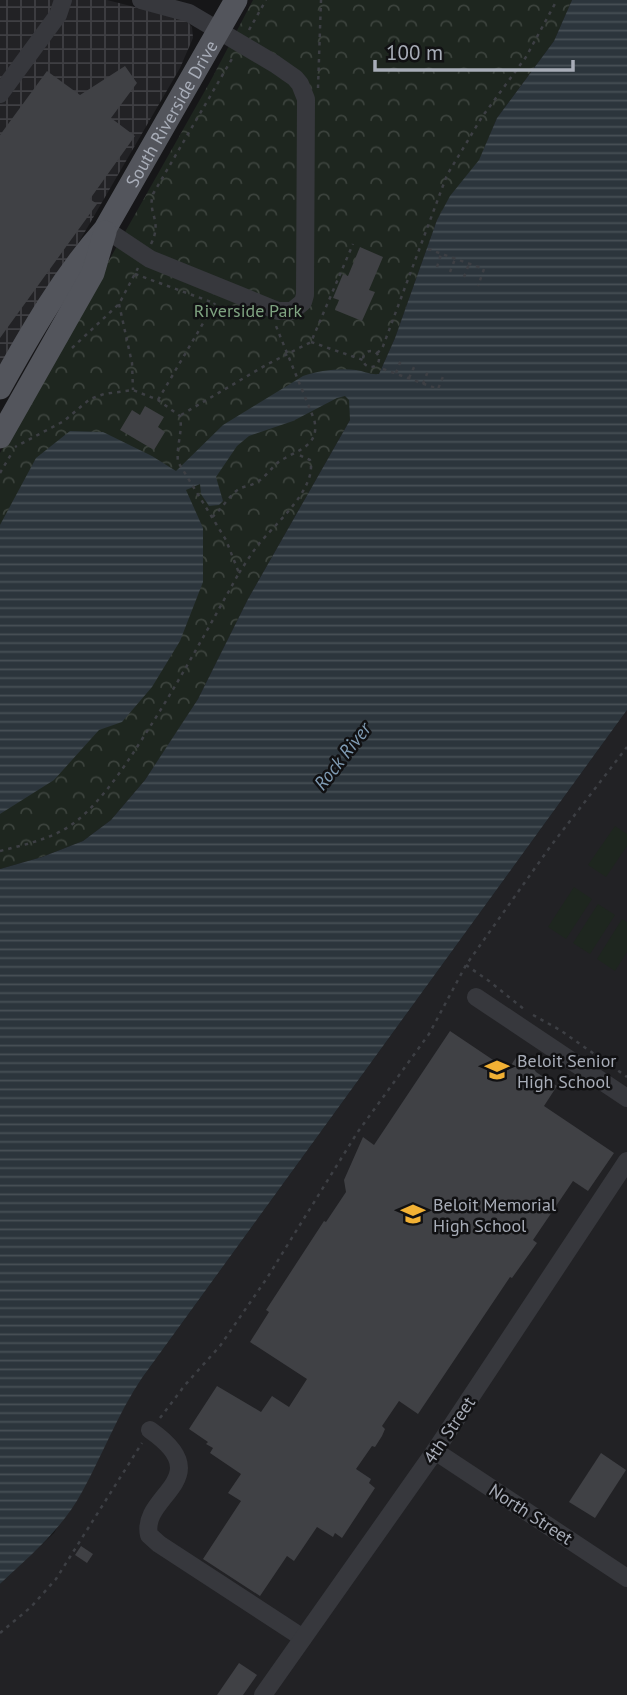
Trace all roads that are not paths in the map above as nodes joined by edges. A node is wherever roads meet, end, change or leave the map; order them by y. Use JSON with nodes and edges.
{"nodes":[{"id":1,"x":63,"y":0,"type":"edge"},
{"id":2,"x":141,"y":0,"type":"edge"},
{"id":3,"x":236,"y":0,"type":"edge"},
{"id":4,"x":184,"y":5,"type":"edge"},
{"id":5,"x":219,"y":30,"type":"junction"},
{"id":6,"x":0,"y":94,"type":"edge"},
{"id":7,"x":105,"y":229,"type":"junction"},
{"id":8,"x":0,"y":388,"type":"edge"},
{"id":9,"x":12,"y":440,"type":"edge"},
{"id":10,"x":475,"y":998,"type":"dead end"},
{"id":11,"x":627,"y":1098,"type":"edge"},
{"id":12,"x":627,"y":1161,"type":"edge"},
{"id":13,"x":150,"y":1430,"type":"road end"},
{"id":14,"x":435,"y":1451,"type":"junction"},
{"id":15,"x":627,"y":1578,"type":"edge"},
{"id":16,"x":303,"y":1638,"type":"junction"},
{"id":17,"x":263,"y":1695,"type":"edge"}],
"edges":[{"from":1,"to":6,"type":"street"},
{"from":2,"to":4,"type":"street"},
{"from":3,"to":5,"type":"main road","name":"South Riverside Drive"},
{"from":4,"to":5,"type":"street"},
{"from":5,"to":7,"type":"main road","name":"South Riverside Drive"},
{"from":5,"to":7,"type":"street"},
{"from":7,"to":8,"type":"main road","name":"South Riverside Drive"},
{"from":7,"to":9,"type":"main road","name":"South Riverside Drive"},
{"from":10,"to":11,"type":"street"},
{"from":12,"to":14,"type":"street","name":"4th Street"},
{"from":13,"to":16,"type":"street"},
{"from":14,"to":15,"type":"street","name":"North Street"},
{"from":14,"to":16,"type":"street","name":"4th Street"},
{"from":16,"to":17,"type":"street","name":"4th Street"}]}
